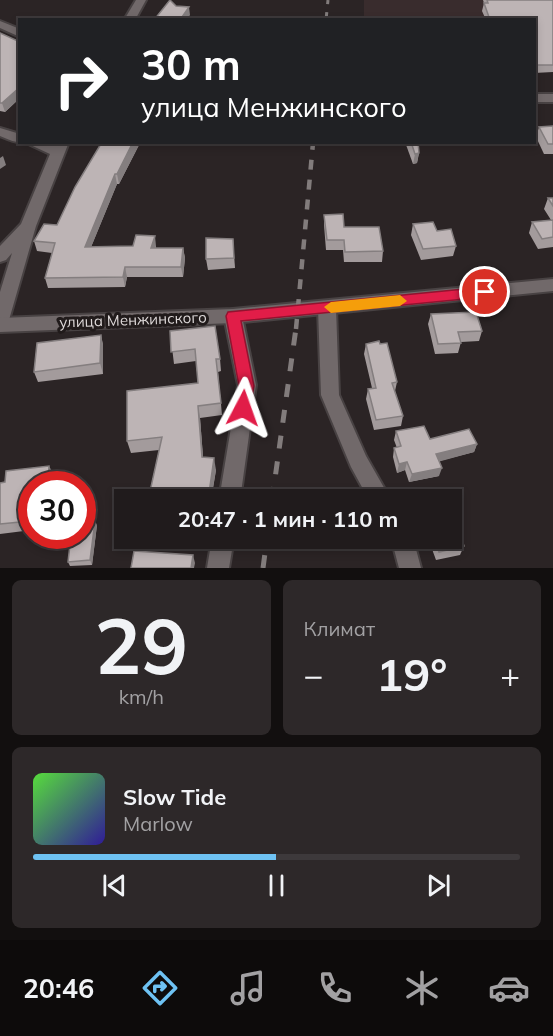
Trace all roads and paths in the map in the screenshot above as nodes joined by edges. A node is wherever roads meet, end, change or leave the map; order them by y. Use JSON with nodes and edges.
{"nodes":[{"id":1,"x":141,"y":0,"type":"edge"},
{"id":2,"x":130,"y":18,"type":"edge"},
{"id":3,"x":0,"y":24,"type":"edge"},
{"id":4,"x":18,"y":33,"type":"edge"},
{"id":5,"x":536,"y":98,"type":"edge"},
{"id":6,"x":553,"y":98,"type":"edge"},
{"id":7,"x":0,"y":132,"type":"edge"},
{"id":8,"x":18,"y":138,"type":"edge"},
{"id":9,"x":42,"y":144,"type":"edge"},
{"id":10,"x":60,"y":147,"type":"edge"},
{"id":11,"x":28,"y":226,"type":"junction"},
{"id":12,"x":0,"y":256,"type":"edge"},
{"id":13,"x":553,"y":285,"type":"edge"},
{"id":14,"x":327,"y":308,"type":"junction"},
{"id":15,"x":233,"y":316,"type":"junction"},
{"id":16,"x":0,"y":320,"type":"edge"},
{"id":17,"x":0,"y":325,"type":"edge"},
{"id":18,"x":231,"y":489,"type":"edge"},
{"id":19,"x":375,"y":489,"type":"edge"},
{"id":20,"x":221,"y":549,"type":"edge"},
{"id":21,"x":405,"y":549,"type":"edge"},
{"id":22,"x":218,"y":568,"type":"edge"},
{"id":23,"x":410,"y":568,"type":"edge"}],
"edges":[{"from":1,"to":2,"type":"street"},
{"from":3,"to":4,"type":"street"},
{"from":5,"to":6,"type":"street"},
{"from":7,"to":8,"type":"street"},
{"from":9,"to":10,"type":"street"},
{"from":10,"to":11,"type":"street"},
{"from":11,"to":12,"type":"street"},
{"from":11,"to":16,"type":"street"},
{"from":13,"to":14,"type":"street","name":"улица Менжинского"},
{"from":14,"to":15,"type":"street","name":"улица Менжинского"},
{"from":14,"to":19,"type":"street"},
{"from":15,"to":17,"type":"street","name":"улица Менжинского"},
{"from":15,"to":18,"type":"street"},
{"from":20,"to":22,"type":"street"},
{"from":21,"to":23,"type":"street"}]}
